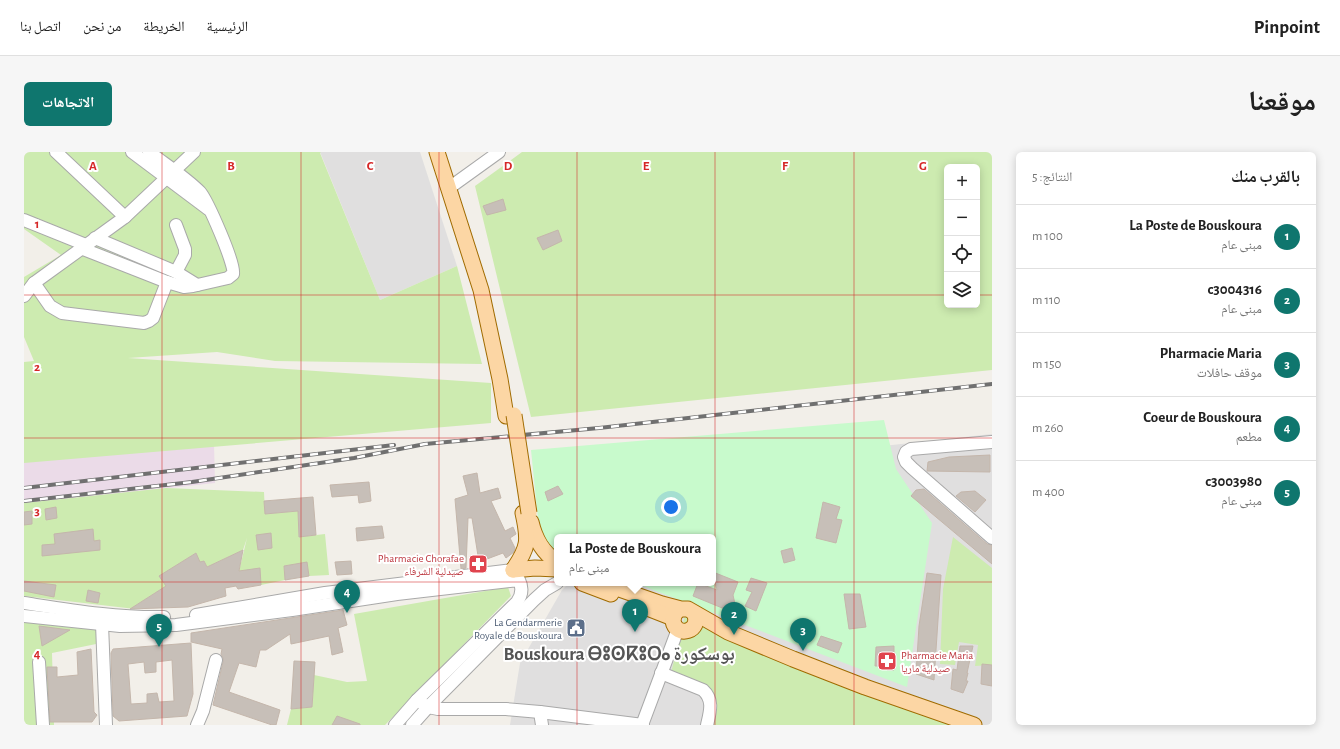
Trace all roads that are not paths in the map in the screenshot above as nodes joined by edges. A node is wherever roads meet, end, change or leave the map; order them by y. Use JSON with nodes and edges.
{"nodes":[{"id":1,"x":56,"y":152,"type":"edge"},
{"id":2,"x":132,"y":152,"type":"edge"},
{"id":3,"x":149,"y":152,"type":"edge"},
{"id":4,"x":194,"y":152,"type":"edge"},
{"id":5,"x":437,"y":152,"type":"edge"},
{"id":6,"x":447,"y":152,"type":"edge"},
{"id":7,"x":499,"y":152,"type":"edge"},
{"id":8,"x":170,"y":174,"type":"junction"},
{"id":9,"x":453,"y":185,"type":"junction"},
{"id":10,"x":125,"y":217,"type":"junction"},
{"id":11,"x":24,"y":220,"type":"edge"},
{"id":12,"x":176,"y":225,"type":"dead end"},
{"id":13,"x":88,"y":244,"type":"junction"},
{"id":14,"x":176,"y":272,"type":"junction"},
{"id":15,"x":167,"y":282,"type":"junction"},
{"id":16,"x":34,"y":283,"type":"junction"},
{"id":17,"x":196,"y":285,"type":"junction"},
{"id":18,"x":24,"y":296,"type":"edge"},
{"id":19,"x":992,"y":442,"type":"edge"},
{"id":20,"x":526,"y":513,"type":"junction"},
{"id":21,"x":990,"y":531,"type":"edge"},
{"id":22,"x":554,"y":560,"type":"edge"},
{"id":23,"x":554,"y":569,"type":"edge"},
{"id":24,"x":554,"y":578,"type":"edge"},
{"id":25,"x":518,"y":581,"type":"junction"},
{"id":26,"x":554,"y":585,"type":"edge"},
{"id":27,"x":590,"y":586,"type":"edge"},
{"id":28,"x":610,"y":586,"type":"edge"},
{"id":29,"x":534,"y":600,"type":"junction"},
{"id":30,"x":24,"y":603,"type":"edge"},
{"id":31,"x":24,"y":616,"type":"edge"},
{"id":32,"x":684,"y":619,"type":"junction"},
{"id":33,"x":102,"y":624,"type":"junction"},
{"id":34,"x":216,"y":660,"type":"dead end"},
{"id":35,"x":39,"y":662,"type":"dead end"},
{"id":36,"x":661,"y":673,"type":"junction"},
{"id":37,"x":417,"y":700,"type":"junction"},
{"id":38,"x":428,"y":707,"type":"junction"},
{"id":39,"x":540,"y":712,"type":"junction"},
{"id":40,"x":42,"y":725,"type":"edge"},
{"id":41,"x":106,"y":725,"type":"edge"},
{"id":42,"x":197,"y":725,"type":"edge"},
{"id":43,"x":395,"y":725,"type":"edge"},
{"id":44,"x":412,"y":725,"type":"edge"},
{"id":45,"x":542,"y":725,"type":"edge"},
{"id":46,"x":643,"y":725,"type":"edge"},
{"id":47,"x":707,"y":725,"type":"edge"},
{"id":48,"x":974,"y":725,"type":"edge"}],
"edges":[{"from":1,"to":10,"type":"street"},
{"from":2,"to":8,"type":"street"},
{"from":3,"to":8,"type":"street"},
{"from":4,"to":8,"type":"street"},
{"from":5,"to":9,"type":"main road"},
{"from":6,"to":9,"type":"main road"},
{"from":7,"to":9,"type":"street"},
{"from":8,"to":10,"type":"street"},
{"from":8,"to":17,"type":"street"},
{"from":9,"to":20,"type":"main road"},
{"from":10,"to":13,"type":"street"},
{"from":11,"to":13,"type":"street"},
{"from":12,"to":14,"type":"street"},
{"from":13,"to":14,"type":"street"},
{"from":13,"to":15,"type":"street"},
{"from":13,"to":16,"type":"street"},
{"from":14,"to":17,"type":"street"},
{"from":15,"to":16,"type":"street"},
{"from":15,"to":17,"type":"street"},
{"from":16,"to":18,"type":"street"},
{"from":19,"to":21,"type":"street"},
{"from":20,"to":22,"type":"main road"},
{"from":20,"to":25,"type":"main road"},
{"from":23,"to":25,"type":"main road"},
{"from":24,"to":25,"type":"main road"},
{"from":25,"to":29,"type":"street"},
{"from":25,"to":30,"type":"street"},
{"from":25,"to":33,"type":"street"},
{"from":25,"to":37,"type":"street"},
{"from":26,"to":29,"type":"street"},
{"from":27,"to":32,"type":"main road"},
{"from":28,"to":32,"type":"main road"},
{"from":29,"to":38,"type":"street"},
{"from":31,"to":33,"type":"street"},
{"from":32,"to":36,"type":"street"},
{"from":32,"to":48,"type":"main road"},
{"from":33,"to":41,"type":"street"},
{"from":34,"to":42,"type":"street"},
{"from":35,"to":40,"type":"street"},
{"from":36,"to":46,"type":"street"},
{"from":36,"to":47,"type":"street"},
{"from":37,"to":38,"type":"street"},
{"from":37,"to":43,"type":"street"},
{"from":38,"to":39,"type":"street"},
{"from":38,"to":44,"type":"street"},
{"from":39,"to":45,"type":"street"},
{"from":39,"to":46,"type":"street"}]}
